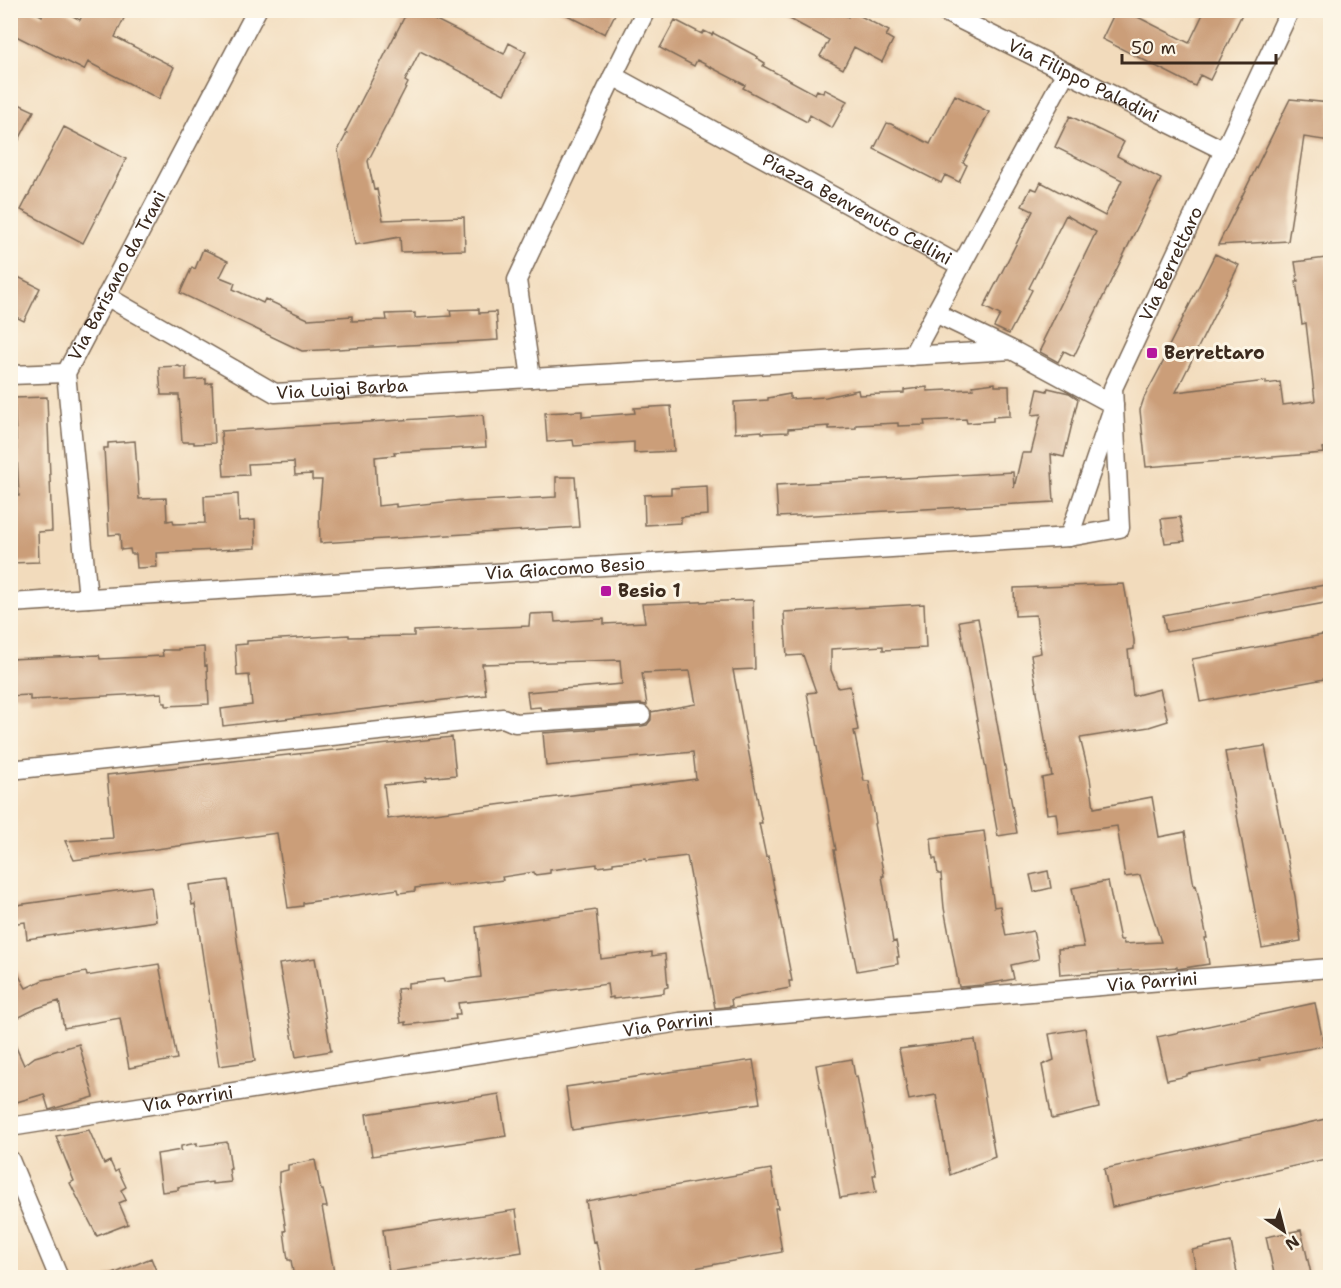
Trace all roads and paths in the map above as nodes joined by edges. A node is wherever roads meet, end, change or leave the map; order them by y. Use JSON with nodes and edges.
{"nodes":[{"id":1,"x":257,"y":10,"type":"edge"},
{"id":2,"x":646,"y":10,"type":"edge"},
{"id":3,"x":941,"y":10,"type":"edge"},
{"id":4,"x":1290,"y":10,"type":"edge"},
{"id":5,"x":1066,"y":72,"type":"junction"},
{"id":6,"x":613,"y":76,"type":"junction"},
{"id":7,"x":1225,"y":151,"type":"junction"},
{"id":8,"x":961,"y":266,"type":"junction"},
{"id":9,"x":106,"y":296,"type":"junction"},
{"id":10,"x":935,"y":313,"type":"junction"},
{"id":11,"x":1012,"y":350,"type":"junction"},
{"id":12,"x":912,"y":356,"type":"junction"},
{"id":13,"x":66,"y":373,"type":"junction"},
{"id":14,"x":10,"y":375,"type":"edge"},
{"id":15,"x":531,"y":378,"type":"junction"},
{"id":16,"x":1114,"y":405,"type":"junction"},
{"id":17,"x":1120,"y":528,"type":"joint"},
{"id":18,"x":1069,"y":537,"type":"junction"},
{"id":19,"x":88,"y":598,"type":"junction"},
{"id":20,"x":10,"y":603,"type":"edge"},
{"id":21,"x":641,"y":715,"type":"dead end"},
{"id":22,"x":10,"y":770,"type":"edge"},
{"id":23,"x":1330,"y":968,"type":"edge"},
{"id":24,"x":10,"y":1127,"type":"edge"},
{"id":25,"x":10,"y":1160,"type":"edge"},
{"id":26,"x":59,"y":1278,"type":"edge"}],
"edges":[{"from":1,"to":9,"type":"street","name":"Via Barisano da Trani"},
{"from":2,"to":6,"type":"street"},
{"from":3,"to":5,"type":"street","name":"Via Filippo Paladini"},
{"from":4,"to":7,"type":"street","name":"Via Berrettaro"},
{"from":5,"to":7,"type":"street","name":"Via Filippo Paladini"},
{"from":5,"to":8,"type":"street"},
{"from":6,"to":8,"type":"street","name":"Piazza Benvenuto Cellini"},
{"from":6,"to":15,"type":"street"},
{"from":7,"to":16,"type":"street","name":"Via Berrettaro"},
{"from":8,"to":10,"type":"street","name":"Piazza Benvenuto Cellini"},
{"from":9,"to":13,"type":"street","name":"Via Barisano da Trani"},
{"from":9,"to":15,"type":"street","name":"Via Luigi Barba"},
{"from":10,"to":11,"type":"street"},
{"from":10,"to":12,"type":"street","name":"Piazza Benvenuto Cellini"},
{"from":11,"to":12,"type":"street"},
{"from":11,"to":16,"type":"street"},
{"from":12,"to":15,"type":"street"},
{"from":13,"to":14,"type":"street"},
{"from":13,"to":19,"type":"street","name":"Via Barisano da Trani"},
{"from":16,"to":17,"type":"street","name":"Via Berrettaro"},
{"from":16,"to":18,"type":"street"},
{"from":17,"to":18,"type":"street","name":"Via Giacomo Besio"},
{"from":18,"to":19,"type":"street","name":"Via Giacomo Besio"},
{"from":19,"to":20,"type":"street","name":"Via Giacomo Besio"},
{"from":21,"to":22,"type":"street"},
{"from":23,"to":24,"type":"street","name":"Via Parrini"},
{"from":25,"to":26,"type":"street"}]}
